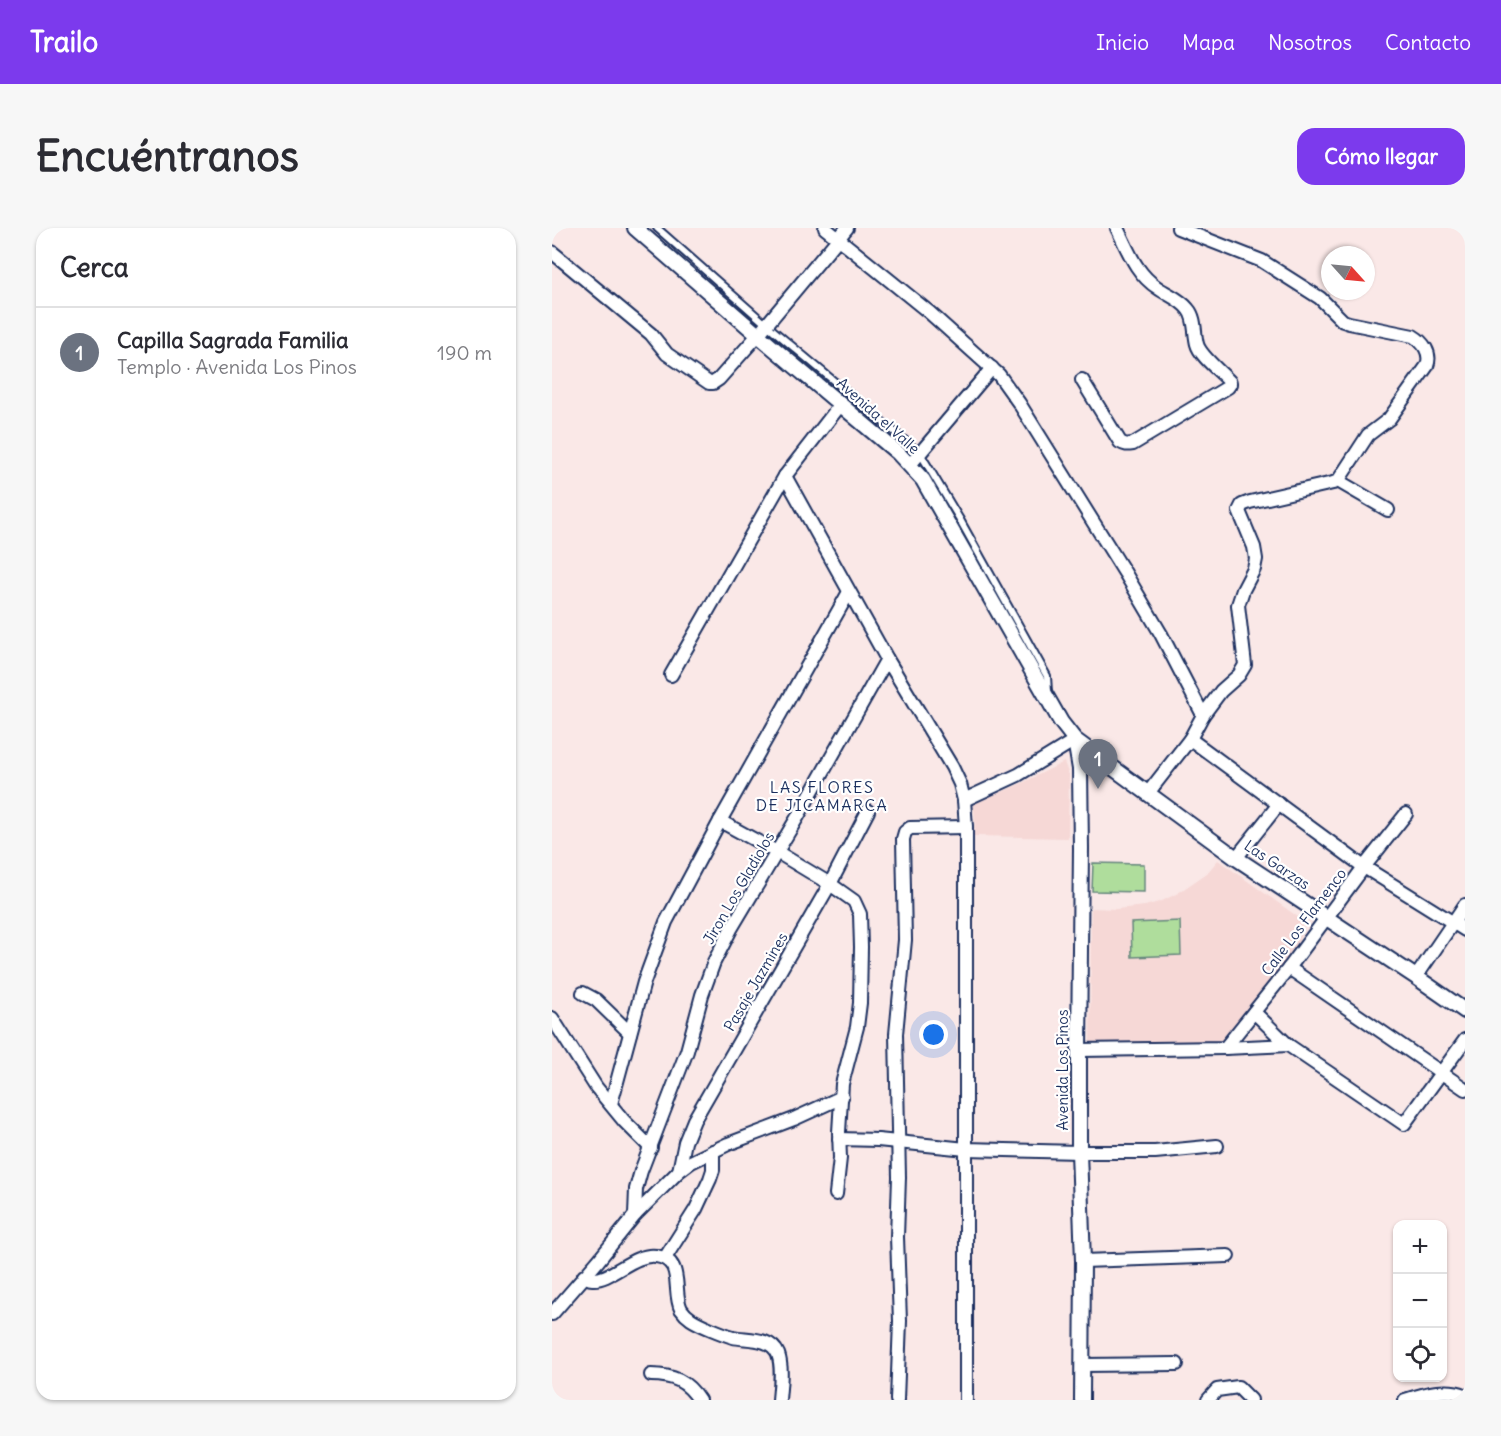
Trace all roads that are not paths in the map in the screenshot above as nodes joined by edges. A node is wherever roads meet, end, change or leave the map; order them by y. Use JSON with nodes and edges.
{"nodes":[{"id":1,"x":635,"y":228,"type":"edge"},
{"id":2,"x":657,"y":228,"type":"edge"},
{"id":3,"x":825,"y":228,"type":"edge"},
{"id":4,"x":847,"y":228,"type":"edge"},
{"id":5,"x":1117,"y":228,"type":"edge"},
{"id":6,"x":1178,"y":228,"type":"edge"},
{"id":7,"x":838,"y":238,"type":"junction"},
{"id":8,"x":552,"y":252,"type":"edge"},
{"id":9,"x":762,"y":330,"type":"junction"},
{"id":10,"x":992,"y":368,"type":"junction"},
{"id":11,"x":1082,"y":380,"type":"dead end"},
{"id":12,"x":841,"y":404,"type":"junction"},
{"id":13,"x":920,"y":453,"type":"junction"},
{"id":14,"x":910,"y":465,"type":"junction"},
{"id":15,"x":785,"y":476,"type":"junction"},
{"id":16,"x":1338,"y":481,"type":"junction"},
{"id":17,"x":1388,"y":510,"type":"dead end"},
{"id":18,"x":849,"y":592,"type":"junction"},
{"id":19,"x":887,"y":659,"type":"junction"},
{"id":20,"x":671,"y":675,"type":"dead end"},
{"id":21,"x":1048,"y":699,"type":"junction"},
{"id":22,"x":1203,"y":715,"type":"junction"},
{"id":23,"x":1190,"y":739,"type":"junction"},
{"id":24,"x":1075,"y":740,"type":"junction"},
{"id":25,"x":1148,"y":793,"type":"junction"},
{"id":26,"x":964,"y":800,"type":"junction"},
{"id":27,"x":1279,"y":804,"type":"junction"},
{"id":28,"x":868,"y":811,"type":"dead end"},
{"id":29,"x":1406,"y":814,"type":"dead end"},
{"id":30,"x":720,"y":821,"type":"junction"},
{"id":31,"x":966,"y":827,"type":"junction"},
{"id":32,"x":777,"y":852,"type":"junction"},
{"id":33,"x":1236,"y":858,"type":"junction"},
{"id":34,"x":1364,"y":867,"type":"junction"},
{"id":35,"x":830,"y":884,"type":"junction"},
{"id":36,"x":1465,"y":905,"type":"edge"},
{"id":37,"x":1327,"y":917,"type":"junction"},
{"id":38,"x":1454,"y":922,"type":"junction"},
{"id":39,"x":1465,"y":930,"type":"edge"},
{"id":40,"x":1289,"y":968,"type":"junction"},
{"id":41,"x":1416,"y":977,"type":"junction"},
{"id":42,"x":583,"y":993,"type":"dead end"},
{"id":43,"x":1254,"y":1011,"type":"junction"},
{"id":44,"x":1465,"y":1011,"type":"edge"},
{"id":45,"x":552,"y":1018,"type":"edge"},
{"id":46,"x":630,"y":1033,"type":"junction"},
{"id":47,"x":1465,"y":1040,"type":"edge"},
{"id":48,"x":1288,"y":1045,"type":"junction"},
{"id":49,"x":1225,"y":1048,"type":"junction"},
{"id":50,"x":1079,"y":1050,"type":"junction"},
{"id":51,"x":1441,"y":1073,"type":"junction"},
{"id":52,"x":1465,"y":1089,"type":"edge"},
{"id":53,"x":842,"y":1097,"type":"junction"},
{"id":54,"x":611,"y":1104,"type":"junction"},
{"id":55,"x":839,"y":1139,"type":"junction"},
{"id":56,"x":899,"y":1141,"type":"junction"},
{"id":57,"x":1217,"y":1146,"type":"dead end"},
{"id":58,"x":651,"y":1148,"type":"junction"},
{"id":59,"x":966,"y":1149,"type":"junction"},
{"id":60,"x":713,"y":1151,"type":"junction"},
{"id":61,"x":1079,"y":1152,"type":"junction"},
{"id":62,"x":679,"y":1171,"type":"junction"},
{"id":63,"x":836,"y":1194,"type":"dead end"},
{"id":64,"x":635,"y":1215,"type":"junction"},
{"id":65,"x":1228,"y":1256,"type":"dead end"},
{"id":66,"x":665,"y":1258,"type":"junction"},
{"id":67,"x":1083,"y":1261,"type":"junction"},
{"id":68,"x":584,"y":1276,"type":"junction"},
{"id":69,"x":552,"y":1314,"type":"edge"},
{"id":70,"x":1177,"y":1364,"type":"dead end"},
{"id":71,"x":1083,"y":1365,"type":"junction"},
{"id":72,"x":651,"y":1375,"type":"dead end"},
{"id":73,"x":1465,"y":1395,"type":"edge"},
{"id":74,"x":699,"y":1400,"type":"edge"},
{"id":75,"x":779,"y":1400,"type":"edge"},
{"id":76,"x":897,"y":1400,"type":"edge"},
{"id":77,"x":966,"y":1400,"type":"edge"},
{"id":78,"x":1082,"y":1400,"type":"edge"},
{"id":79,"x":1208,"y":1400,"type":"edge"},
{"id":80,"x":1251,"y":1400,"type":"edge"},
{"id":81,"x":1405,"y":1400,"type":"edge"}],
"edges":[{"from":1,"to":9,"type":"street","name":"Avenida el Valle"},
{"from":2,"to":9,"type":"lane"},
{"from":3,"to":7,"type":"street"},
{"from":4,"to":7,"type":"street"},
{"from":5,"to":11,"type":"street"},
{"from":6,"to":16,"type":"street"},
{"from":7,"to":9,"type":"street"},
{"from":7,"to":10,"type":"street"},
{"from":8,"to":9,"type":"street"},
{"from":9,"to":12,"type":"street","name":"Avenida el Valle"},
{"from":9,"to":13,"type":"lane"},
{"from":10,"to":13,"type":"street"},
{"from":10,"to":22,"type":"street"},
{"from":12,"to":14,"type":"street","name":"Avenida el Valle"},
{"from":12,"to":15,"type":"street"},
{"from":13,"to":14,"type":"street"},
{"from":13,"to":21,"type":"lane"},
{"from":14,"to":21,"type":"street","name":"Avenida el Valle"},
{"from":15,"to":18,"type":"street"},
{"from":15,"to":20,"type":"street"},
{"from":16,"to":17,"type":"street"},
{"from":16,"to":22,"type":"street"},
{"from":18,"to":19,"type":"street"},
{"from":18,"to":30,"type":"street"},
{"from":19,"to":26,"type":"street"},
{"from":19,"to":32,"type":"street","name":"Jiron Los Gladiolos"},
{"from":21,"to":24,"type":"street","name":"Avenida el Valle"},
{"from":22,"to":23,"type":"street"},
{"from":23,"to":25,"type":"street"},
{"from":23,"to":27,"type":"street"},
{"from":24,"to":25,"type":"street","name":"Las Garzas"},
{"from":24,"to":26,"type":"street"},
{"from":24,"to":50,"type":"street","name":"Avenida Los Pinos"},
{"from":25,"to":33,"type":"street","name":"Las Garzas"},
{"from":26,"to":31,"type":"street"},
{"from":27,"to":33,"type":"street"},
{"from":27,"to":34,"type":"street"},
{"from":28,"to":35,"type":"street","name":"Pasaje Jazmines"},
{"from":29,"to":34,"type":"street","name":"Calle Los Flamenco"},
{"from":30,"to":32,"type":"street"},
{"from":30,"to":46,"type":"street"},
{"from":31,"to":56,"type":"street"},
{"from":31,"to":59,"type":"street"},
{"from":32,"to":35,"type":"street"},
{"from":32,"to":58,"type":"street","name":"Jiron Los Gladiolos"},
{"from":33,"to":37,"type":"street","name":"Las Garzas"},
{"from":34,"to":37,"type":"street","name":"Calle Los Flamenco"},
{"from":34,"to":38,"type":"street"},
{"from":35,"to":53,"type":"street"},
{"from":35,"to":62,"type":"street","name":"Pasaje Jazmines"},
{"from":36,"to":38,"type":"street"},
{"from":37,"to":40,"type":"street","name":"Calle Los Flamenco"},
{"from":37,"to":41,"type":"street","name":"Las Garzas"},
{"from":38,"to":39,"type":"street"},
{"from":38,"to":41,"type":"street"},
{"from":40,"to":43,"type":"street","name":"Calle Los Flamenco"},
{"from":40,"to":51,"type":"street"},
{"from":41,"to":44,"type":"street","name":"Las Garzas"},
{"from":42,"to":46,"type":"street"},
{"from":43,"to":48,"type":"street"},
{"from":43,"to":49,"type":"street","name":"Calle Los Flamenco"},
{"from":45,"to":54,"type":"street"},
{"from":46,"to":54,"type":"street"},
{"from":47,"to":51,"type":"street"},
{"from":48,"to":49,"type":"street"},
{"from":48,"to":51,"type":"street"},
{"from":49,"to":50,"type":"street"},
{"from":50,"to":61,"type":"street","name":"Avenida Los Pinos"},
{"from":51,"to":52,"type":"street"},
{"from":53,"to":55,"type":"street"},
{"from":53,"to":60,"type":"street"},
{"from":54,"to":58,"type":"street"},
{"from":55,"to":56,"type":"street"},
{"from":55,"to":63,"type":"street"},
{"from":56,"to":59,"type":"street"},
{"from":56,"to":76,"type":"street"},
{"from":57,"to":61,"type":"street"},
{"from":58,"to":64,"type":"street","name":"Jiron Los Gladiolos"},
{"from":59,"to":61,"type":"street"},
{"from":59,"to":77,"type":"street"},
{"from":60,"to":62,"type":"street"},
{"from":60,"to":66,"type":"street"},
{"from":61,"to":67,"type":"street","name":"Avenida Los Pinos"},
{"from":62,"to":64,"type":"street"},
{"from":64,"to":68,"type":"street"},
{"from":65,"to":67,"type":"street"},
{"from":66,"to":68,"type":"street"},
{"from":66,"to":75,"type":"street"},
{"from":67,"to":71,"type":"street","name":"Avenida Los Pinos"},
{"from":68,"to":69,"type":"street"},
{"from":70,"to":71,"type":"street"},
{"from":71,"to":78,"type":"street","name":"Avenida Los Pinos"},
{"from":72,"to":74,"type":"street"},
{"from":73,"to":81,"type":"street"},
{"from":79,"to":80,"type":"street"}]}
